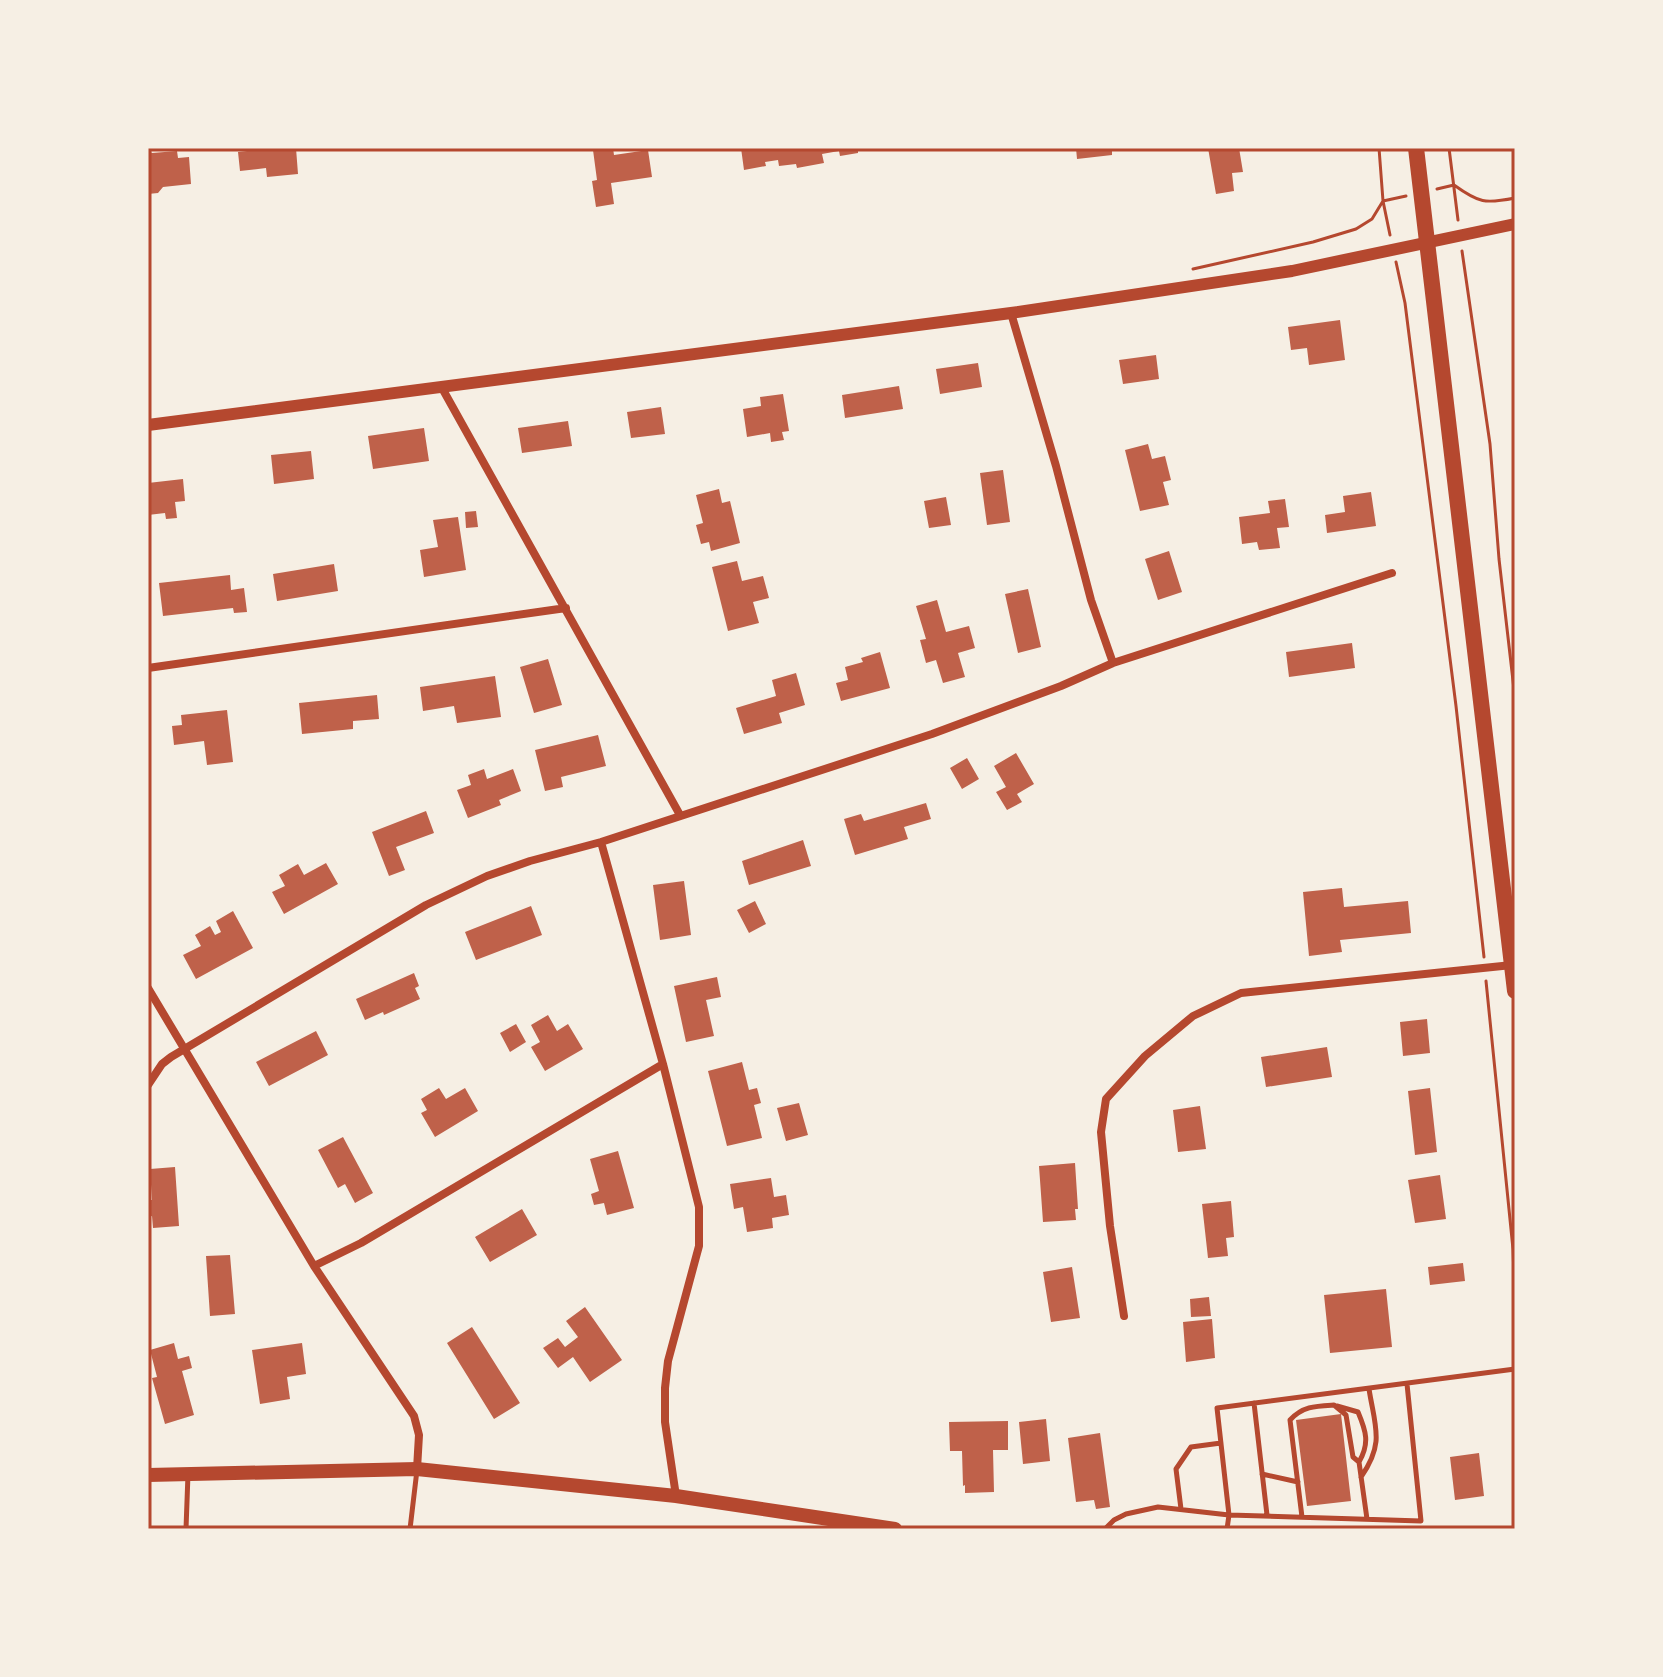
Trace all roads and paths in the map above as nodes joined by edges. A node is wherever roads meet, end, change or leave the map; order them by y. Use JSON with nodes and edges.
{"nodes":[{"id":1,"x":1379,"y":148,"type":"edge"},
{"id":2,"x":1416,"y":148,"type":"edge"},
{"id":3,"x":1449,"y":148,"type":"edge"},
{"id":4,"x":1515,"y":198,"type":"edge"},
{"id":5,"x":1515,"y":224,"type":"edge"},
{"id":6,"x":1427,"y":243,"type":"junction"},
{"id":7,"x":1193,"y":269,"type":"dead end"},
{"id":8,"x":1467,"y":287,"type":"dead end"},
{"id":9,"x":1405,"y":303,"type":"dead end"},
{"id":10,"x":1011,"y":313,"type":"junction"},
{"id":11,"x":442,"y":388,"type":"junction"},
{"id":12,"x":148,"y":425,"type":"edge"},
{"id":13,"x":1392,"y":573,"type":"dead end"},
{"id":14,"x":566,"y":608,"type":"junction"},
{"id":15,"x":1113,"y":663,"type":"junction"},
{"id":16,"x":148,"y":668,"type":"edge"},
{"id":17,"x":1515,"y":698,"type":"edge"},
{"id":18,"x":680,"y":815,"type":"junction"},
{"id":19,"x":601,"y":842,"type":"junction"},
{"id":20,"x":1512,"y":965,"type":"junction"},
{"id":21,"x":1485,"y":968,"type":"junction"},
{"id":22,"x":148,"y":988,"type":"edge"},
{"id":23,"x":1515,"y":991,"type":"edge"},
{"id":24,"x":186,"y":1049,"type":"junction"},
{"id":25,"x":663,"y":1064,"type":"junction"},
{"id":26,"x":148,"y":1085,"type":"edge"},
{"id":27,"x":314,"y":1266,"type":"junction"},
{"id":28,"x":1515,"y":1303,"type":"edge"},
{"id":29,"x":1124,"y":1316,"type":"dead end"},
{"id":30,"x":1515,"y":1369,"type":"edge"},
{"id":31,"x":1407,"y":1384,"type":"junction"},
{"id":32,"x":1369,"y":1389,"type":"junction"},
{"id":33,"x":1254,"y":1403,"type":"junction"},
{"id":34,"x":1334,"y":1405,"type":"junction"},
{"id":35,"x":1221,"y":1443,"type":"junction"},
{"id":36,"x":1359,"y":1462,"type":"junction"},
{"id":37,"x":417,"y":1469,"type":"junction"},
{"id":38,"x":188,"y":1473,"type":"junction"},
{"id":39,"x":1262,"y":1474,"type":"junction"},
{"id":40,"x":148,"y":1475,"type":"edge"},
{"id":41,"x":1361,"y":1477,"type":"junction"},
{"id":42,"x":1298,"y":1482,"type":"junction"},
{"id":43,"x":676,"y":1496,"type":"junction"},
{"id":44,"x":1181,"y":1509,"type":"junction"},
{"id":45,"x":1229,"y":1515,"type":"junction"},
{"id":46,"x":1267,"y":1515,"type":"junction"},
{"id":47,"x":1302,"y":1517,"type":"junction"},
{"id":48,"x":1367,"y":1519,"type":"junction"},
{"id":49,"x":186,"y":1529,"type":"edge"},
{"id":50,"x":410,"y":1529,"type":"edge"},
{"id":51,"x":895,"y":1529,"type":"edge"},
{"id":52,"x":1105,"y":1529,"type":"edge"},
{"id":53,"x":1227,"y":1529,"type":"edge"}],
"edges":[{"from":1,"to":7,"type":"path"},
{"from":2,"to":6,"type":"highway"},
{"from":3,"to":4,"type":"path"},
{"from":5,"to":6,"type":"street"},
{"from":6,"to":10,"type":"street"},
{"from":6,"to":20,"type":"highway"},
{"from":8,"to":17,"type":"path"},
{"from":9,"to":21,"type":"path"},
{"from":10,"to":11,"type":"street"},
{"from":10,"to":15,"type":"street"},
{"from":11,"to":12,"type":"street"},
{"from":11,"to":14,"type":"street"},
{"from":13,"to":15,"type":"street"},
{"from":14,"to":16,"type":"street"},
{"from":14,"to":18,"type":"street"},
{"from":15,"to":18,"type":"street"},
{"from":18,"to":19,"type":"street"},
{"from":19,"to":24,"type":"street"},
{"from":19,"to":25,"type":"street"},
{"from":20,"to":21,"type":"street"},
{"from":20,"to":23,"type":"highway"},
{"from":21,"to":28,"type":"path"},
{"from":21,"to":29,"type":"street"},
{"from":22,"to":24,"type":"street"},
{"from":24,"to":26,"type":"street"},
{"from":24,"to":27,"type":"street"},
{"from":25,"to":27,"type":"street"},
{"from":25,"to":43,"type":"street"},
{"from":27,"to":37,"type":"street"},
{"from":30,"to":31,"type":"lane"},
{"from":31,"to":32,"type":"lane"},
{"from":31,"to":48,"type":"lane"},
{"from":32,"to":33,"type":"lane"},
{"from":32,"to":41,"type":"lane"},
{"from":33,"to":35,"type":"lane"},
{"from":33,"to":39,"type":"lane"},
{"from":34,"to":36,"type":"lane"},
{"from":34,"to":36,"type":"lane"},
{"from":34,"to":42,"type":"lane"},
{"from":35,"to":44,"type":"lane"},
{"from":35,"to":45,"type":"lane"},
{"from":36,"to":41,"type":"lane"},
{"from":37,"to":38,"type":"main road"},
{"from":37,"to":43,"type":"main road"},
{"from":37,"to":50,"type":"lane"},
{"from":38,"to":40,"type":"main road"},
{"from":38,"to":49,"type":"lane"},
{"from":39,"to":42,"type":"lane"},
{"from":39,"to":46,"type":"lane"},
{"from":41,"to":48,"type":"lane"},
{"from":42,"to":47,"type":"lane"},
{"from":43,"to":51,"type":"main road"},
{"from":44,"to":45,"type":"lane"},
{"from":44,"to":52,"type":"lane"},
{"from":45,"to":46,"type":"lane"},
{"from":45,"to":53,"type":"lane"},
{"from":46,"to":47,"type":"lane"},
{"from":47,"to":48,"type":"lane"}]}
